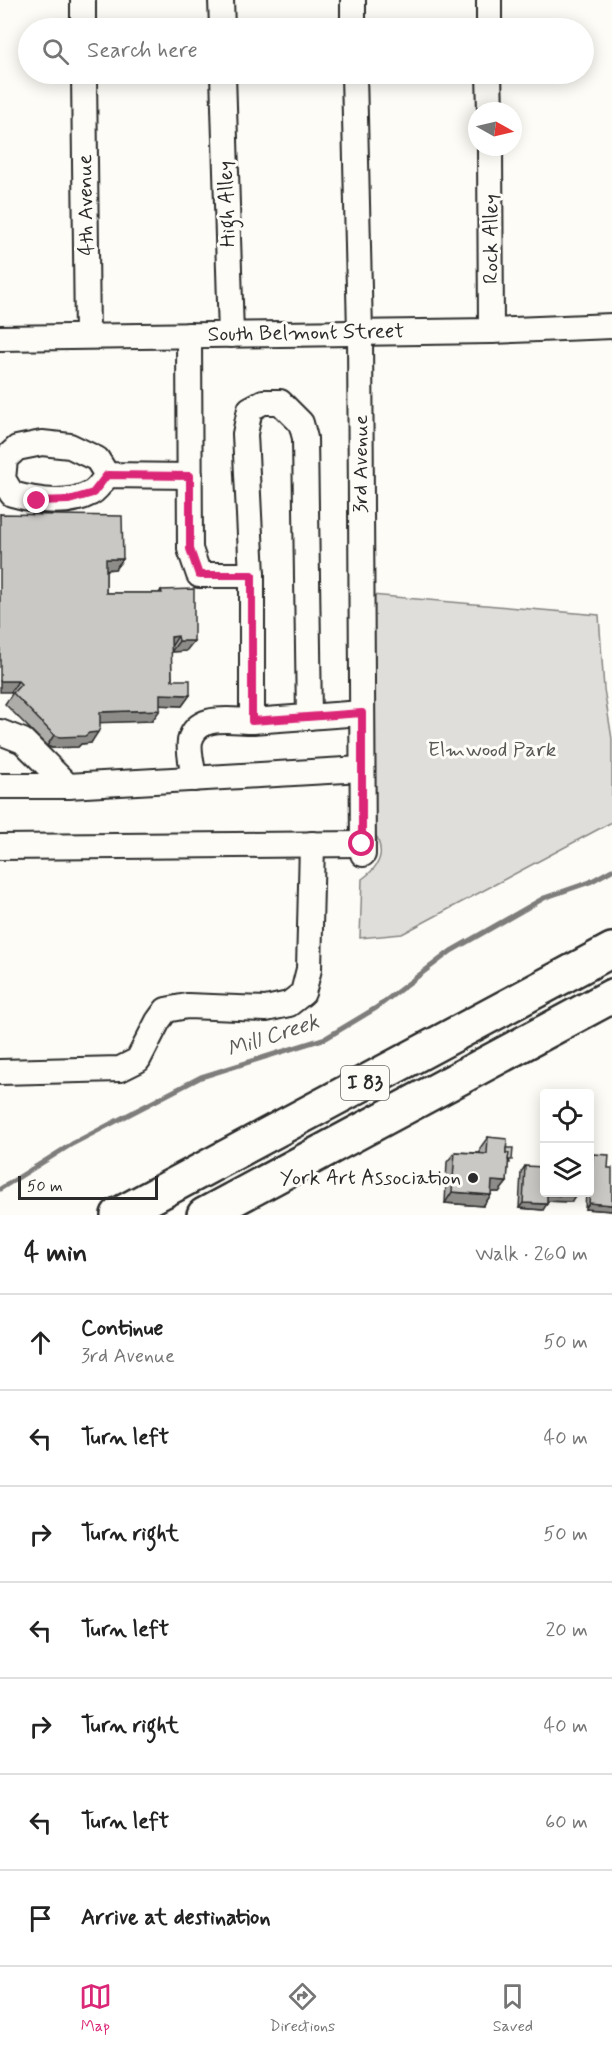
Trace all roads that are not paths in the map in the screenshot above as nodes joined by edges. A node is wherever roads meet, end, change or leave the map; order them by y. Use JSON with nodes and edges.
{"nodes":[{"id":1,"x":83,"y":0,"type":"edge"},
{"id":2,"x":221,"y":0,"type":"edge"},
{"id":3,"x":353,"y":0,"type":"edge"},
{"id":4,"x":489,"y":0,"type":"edge"},
{"id":5,"x":83,"y":18,"type":"edge"},
{"id":6,"x":222,"y":18,"type":"edge"},
{"id":7,"x":353,"y":18,"type":"edge"},
{"id":8,"x":489,"y":18,"type":"edge"},
{"id":9,"x":84,"y":84,"type":"edge"},
{"id":10,"x":223,"y":84,"type":"edge"},
{"id":11,"x":354,"y":84,"type":"edge"},
{"id":12,"x":489,"y":84,"type":"edge"},
{"id":13,"x":489,"y":102,"type":"edge"},
{"id":14,"x":490,"y":156,"type":"edge"},
{"id":15,"x":612,"y":326,"type":"edge"},
{"id":16,"x":491,"y":331,"type":"junction"},
{"id":17,"x":360,"y":332,"type":"junction"},
{"id":18,"x":189,"y":335,"type":"junction"},
{"id":19,"x":231,"y":335,"type":"junction"},
{"id":20,"x":87,"y":336,"type":"junction"},
{"id":21,"x":0,"y":338,"type":"edge"},
{"id":22,"x":107,"y":475,"type":"dead end"},
{"id":23,"x":190,"y":476,"type":"junction"},
{"id":24,"x":252,"y":575,"type":"junction"},
{"id":25,"x":362,"y":713,"type":"junction"},
{"id":26,"x":309,"y":717,"type":"junction"},
{"id":27,"x":252,"y":721,"type":"junction"},
{"id":28,"x":0,"y":732,"type":"edge"},
{"id":29,"x":362,"y":769,"type":"junction"},
{"id":30,"x":195,"y":779,"type":"junction"},
{"id":31,"x":0,"y":786,"type":"edge"},
{"id":32,"x":68,"y":786,"type":"junction"},
{"id":33,"x":312,"y":844,"type":"junction"},
{"id":34,"x":0,"y":847,"type":"edge"},
{"id":35,"x":612,"y":950,"type":"edge"},
{"id":36,"x":612,"y":996,"type":"edge"},
{"id":37,"x":0,"y":1072,"type":"edge"},
{"id":38,"x":118,"y":1215,"type":"edge"},
{"id":39,"x":204,"y":1215,"type":"edge"}],
"edges":[{"from":1,"to":5,"type":"street"},
{"from":2,"to":6,"type":"street"},
{"from":3,"to":7,"type":"street"},
{"from":4,"to":8,"type":"street"},
{"from":9,"to":20,"type":"street","name":"4th Avenue"},
{"from":10,"to":19,"type":"street","name":"High Alley"},
{"from":11,"to":17,"type":"street","name":"3rd Avenue"},
{"from":12,"to":13,"type":"street"},
{"from":14,"to":16,"type":"street","name":"Rock Alley"},
{"from":15,"to":16,"type":"street","name":"South Belmont Street"},
{"from":16,"to":17,"type":"street","name":"South Belmont Street"},
{"from":17,"to":19,"type":"street","name":"South Belmont Street"},
{"from":17,"to":25,"type":"street","name":"3rd Avenue"},
{"from":18,"to":19,"type":"street","name":"South Belmont Street"},
{"from":18,"to":20,"type":"street","name":"South Belmont Street"},
{"from":18,"to":23,"type":"street"},
{"from":20,"to":21,"type":"street","name":"South Belmont Street"},
{"from":22,"to":23,"type":"street"},
{"from":23,"to":24,"type":"street"},
{"from":24,"to":26,"type":"street"},
{"from":24,"to":27,"type":"street"},
{"from":25,"to":26,"type":"street"},
{"from":25,"to":29,"type":"street","name":"3rd Avenue"},
{"from":26,"to":27,"type":"street"},
{"from":27,"to":30,"type":"street"},
{"from":28,"to":32,"type":"street"},
{"from":29,"to":30,"type":"street"},
{"from":29,"to":33,"type":"street","name":"3rd Avenue"},
{"from":30,"to":32,"type":"street"},
{"from":31,"to":32,"type":"street"},
{"from":33,"to":34,"type":"street"},
{"from":33,"to":37,"type":"street"},
{"from":35,"to":38,"type":"highway","number":"I 83"},
{"from":36,"to":39,"type":"highway","number":"I 83"}]}
